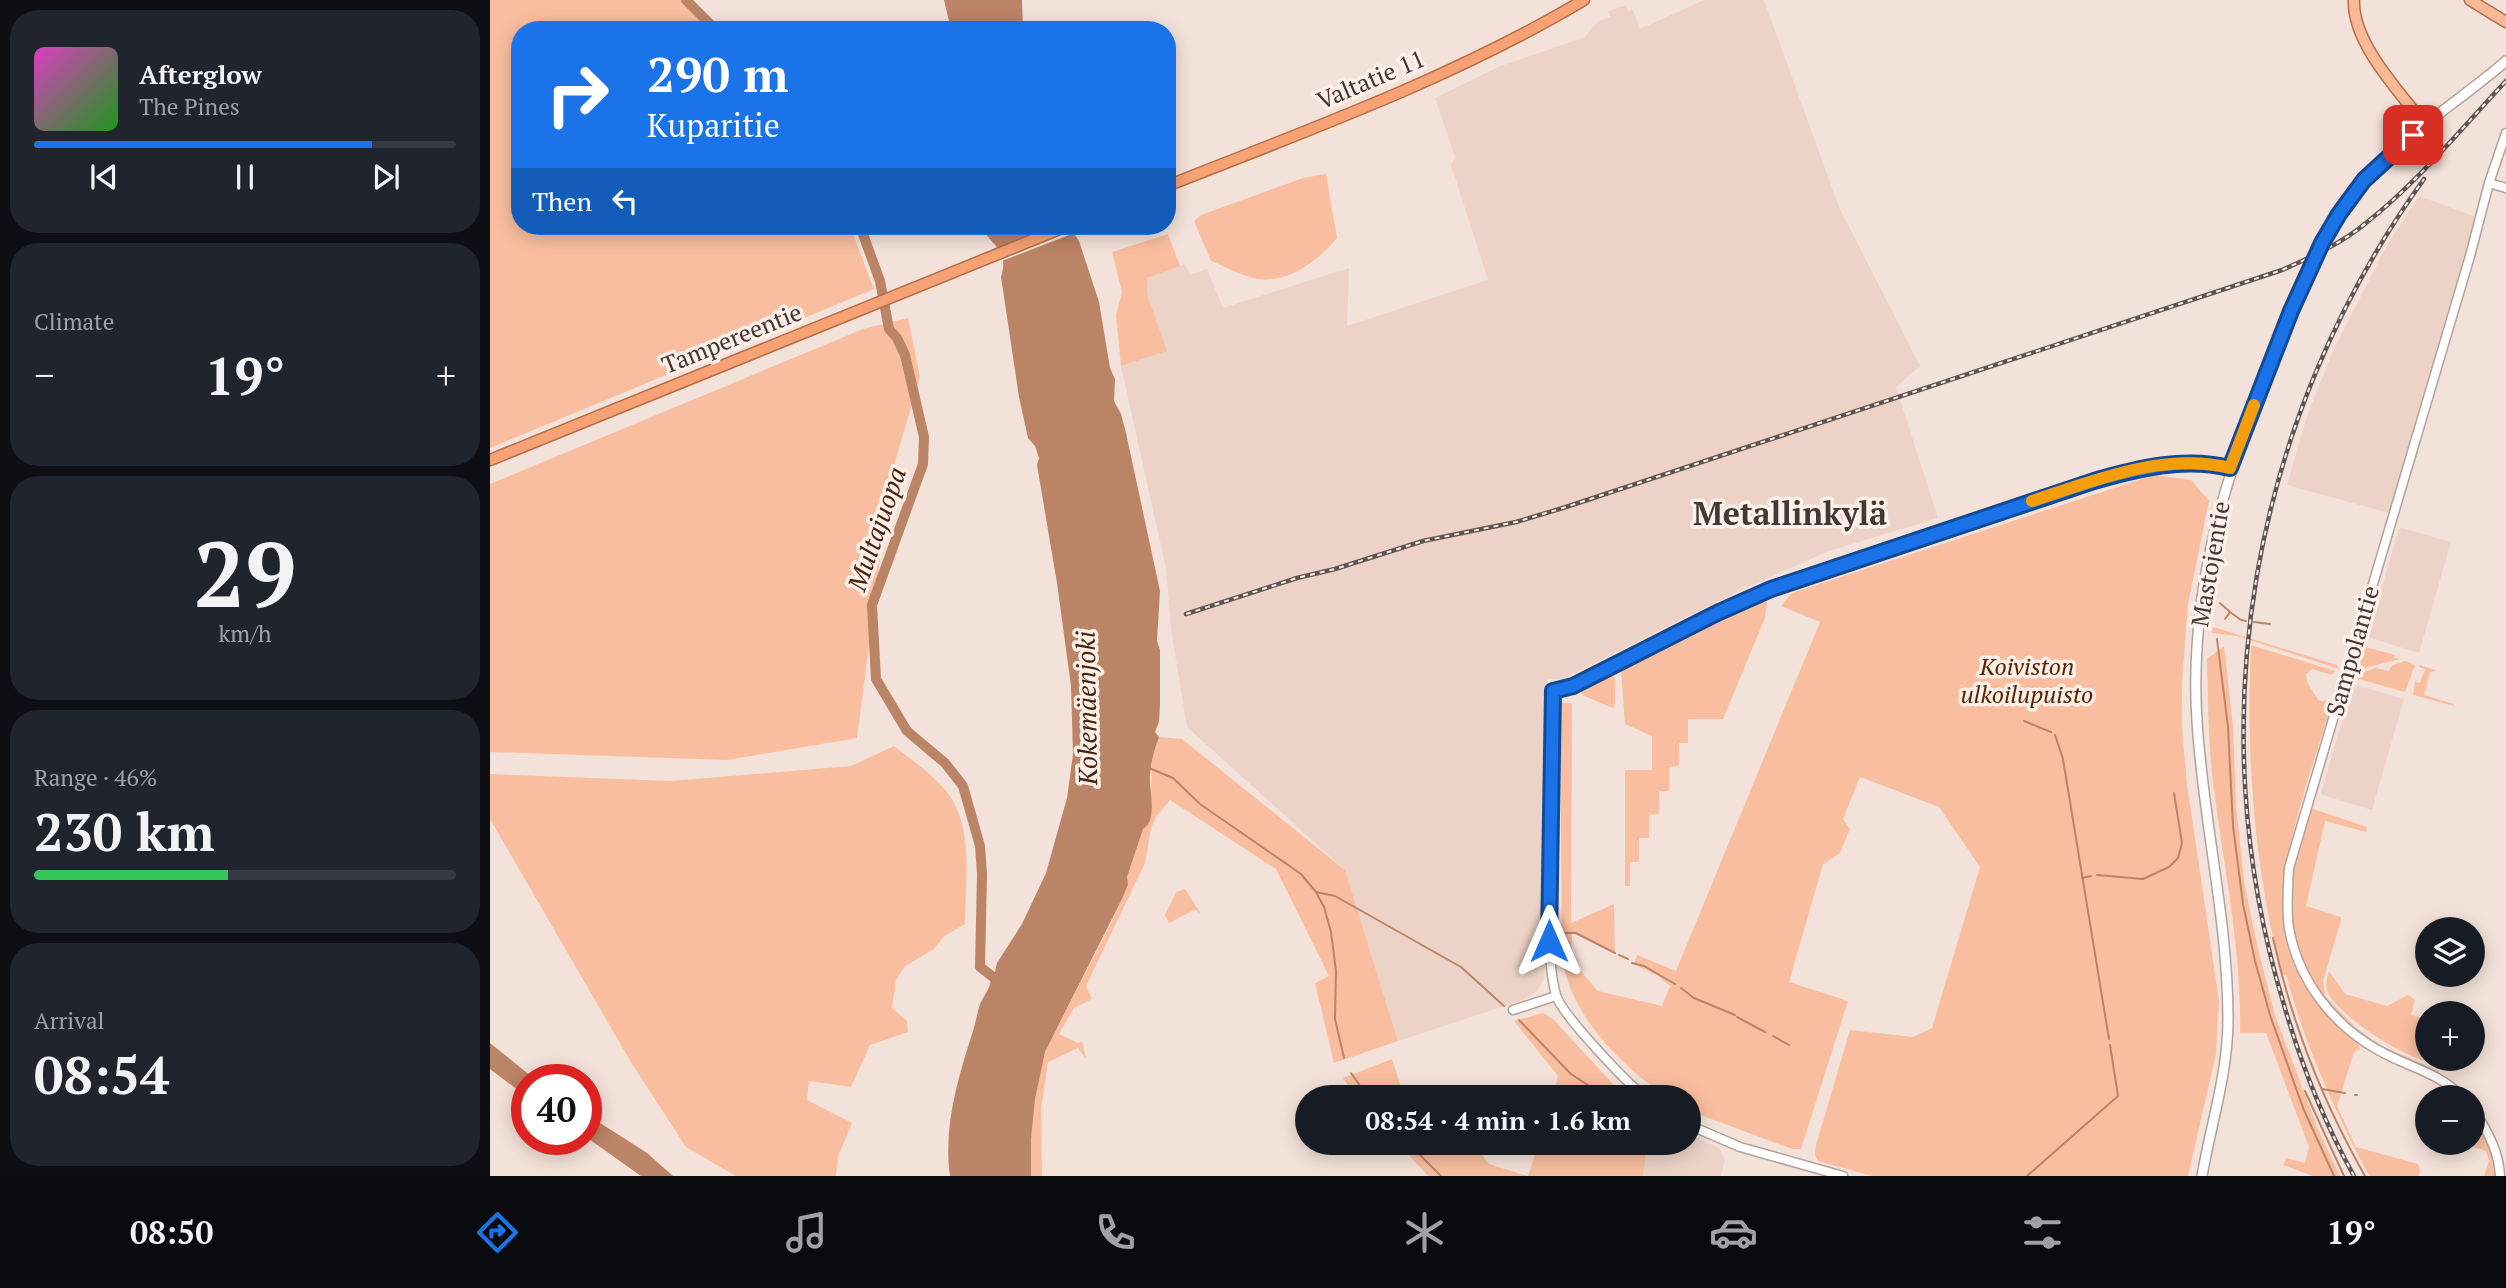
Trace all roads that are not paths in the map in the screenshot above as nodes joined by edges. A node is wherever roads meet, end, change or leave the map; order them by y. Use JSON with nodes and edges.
{"nodes":[{"id":1,"x":1584,"y":0,"type":"edge"},
{"id":2,"x":2354,"y":0,"type":"edge"},
{"id":3,"x":2470,"y":0,"type":"edge"},
{"id":4,"x":2506,"y":22,"type":"edge"},
{"id":5,"x":2506,"y":61,"type":"edge"},
{"id":6,"x":2425,"y":125,"type":"junction"},
{"id":7,"x":2506,"y":133,"type":"edge"},
{"id":8,"x":1176,"y":182,"type":"edge"},
{"id":9,"x":2489,"y":183,"type":"junction"},
{"id":10,"x":2506,"y":188,"type":"edge"},
{"id":11,"x":1045,"y":235,"type":"edge"},
{"id":12,"x":490,"y":460,"type":"edge"},
{"id":13,"x":2230,"y":468,"type":"junction"},
{"id":14,"x":1556,"y":996,"type":"junction"},
{"id":15,"x":1513,"y":1010,"type":"dead end"},
{"id":16,"x":1632,"y":1085,"type":"edge"},
{"id":17,"x":2451,"y":1085,"type":"edge"},
{"id":18,"x":2485,"y":1128,"type":"edge"},
{"id":19,"x":1701,"y":1130,"type":"edge"},
{"id":20,"x":1843,"y":1176,"type":"edge"},
{"id":21,"x":2200,"y":1176,"type":"edge"},
{"id":22,"x":2500,"y":1176,"type":"edge"}],
"edges":[{"from":1,"to":8,"type":"highway","name":"Valtatie 11"},
{"from":2,"to":6,"type":"main road"},
{"from":3,"to":4,"type":"main road"},
{"from":5,"to":6,"type":"main road","name":"Mastojentie"},
{"from":6,"to":13,"type":"main road","name":"Mastojentie"},
{"from":7,"to":9,"type":"street","name":"Sampolantie"},
{"from":9,"to":10,"type":"street"},
{"from":9,"to":17,"type":"street","name":"Sampolantie"},
{"from":11,"to":12,"type":"highway","name":"Tampereentie"},
{"from":13,"to":14,"type":"street"},
{"from":13,"to":21,"type":"main road","name":"Mastojentie"},
{"from":14,"to":15,"type":"street"},
{"from":14,"to":16,"type":"street"},
{"from":18,"to":22,"type":"street"},
{"from":19,"to":20,"type":"street"}]}
